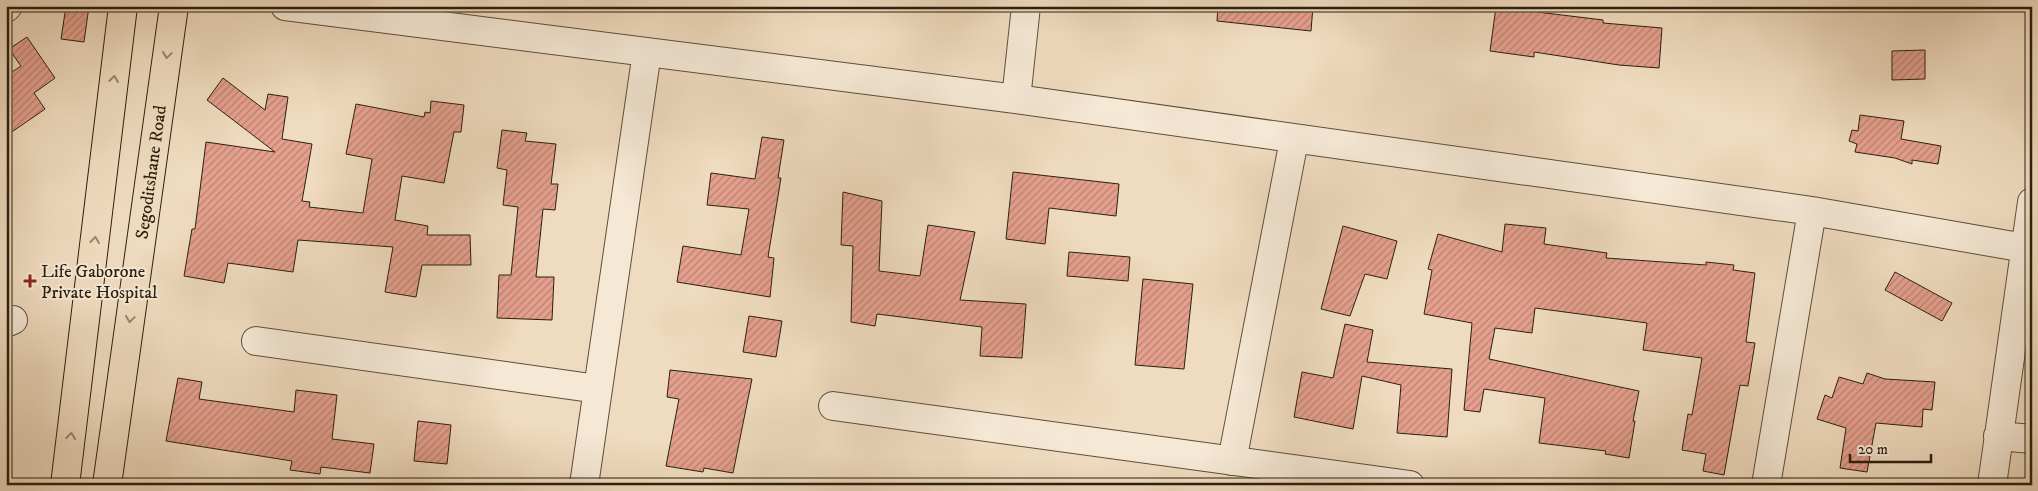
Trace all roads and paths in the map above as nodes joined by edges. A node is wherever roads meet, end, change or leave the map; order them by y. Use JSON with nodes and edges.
{"nodes":[{"id":1,"x":123,"y":6,"type":"edge"},
{"id":2,"x":174,"y":6,"type":"edge"},
{"id":3,"x":285,"y":6,"type":"edge"},
{"id":4,"x":1026,"y":6,"type":"edge"},
{"id":5,"x":647,"y":52,"type":"junction"},
{"id":6,"x":1016,"y":99,"type":"junction"},
{"id":7,"x":1294,"y":140,"type":"junction"},
{"id":8,"x":2032,"y":202,"type":"edge"},
{"id":9,"x":1812,"y":211,"type":"junction"},
{"id":10,"x":2025,"y":248,"type":"junction"},
{"id":11,"x":256,"y":341,"type":"dead end"},
{"id":12,"x":598,"y":389,"type":"junction"},
{"id":13,"x":834,"y":406,"type":"dead end"},
{"id":14,"x":1998,"y":436,"type":"junction"},
{"id":15,"x":2032,"y":439,"type":"edge"},
{"id":16,"x":1232,"y":461,"type":"junction"},
{"id":17,"x":65,"y":485,"type":"edge"},
{"id":18,"x":107,"y":485,"type":"edge"},
{"id":19,"x":584,"y":485,"type":"edge"},
{"id":20,"x":1410,"y":485,"type":"edge"},
{"id":21,"x":1766,"y":485,"type":"edge"},
{"id":22,"x":1992,"y":485,"type":"edge"}],
"edges":[{"from":17,"to":1,"type":"main road","one_way":true},
{"from":2,"to":18,"type":"main road","name":"Segoditshane Road","one_way":true},
{"from":3,"to":5,"type":"street"},
{"from":4,"to":6,"type":"street"},
{"from":5,"to":6,"type":"street"},
{"from":5,"to":12,"type":"street"},
{"from":6,"to":7,"type":"street"},
{"from":7,"to":9,"type":"street"},
{"from":7,"to":16,"type":"street"},
{"from":8,"to":10,"type":"street"},
{"from":9,"to":10,"type":"street"},
{"from":9,"to":21,"type":"street"},
{"from":10,"to":14,"type":"street"},
{"from":11,"to":12,"type":"street"},
{"from":12,"to":19,"type":"street"},
{"from":13,"to":16,"type":"street"},
{"from":14,"to":15,"type":"street"},
{"from":14,"to":22,"type":"street"},
{"from":16,"to":20,"type":"street"}]}
